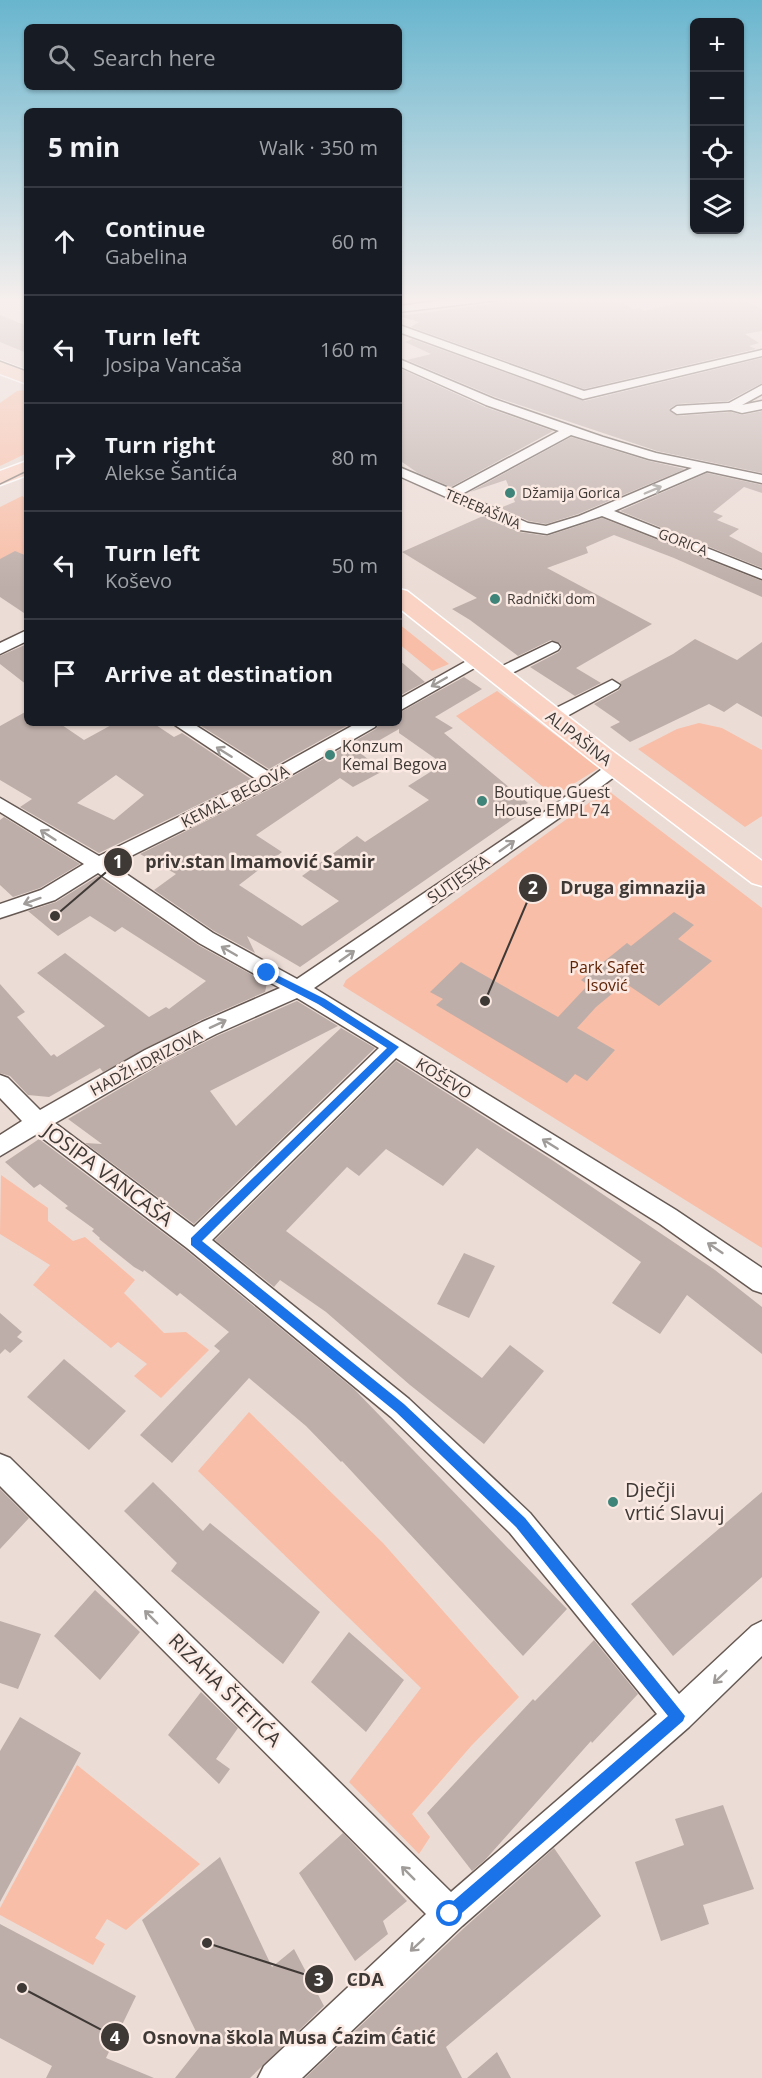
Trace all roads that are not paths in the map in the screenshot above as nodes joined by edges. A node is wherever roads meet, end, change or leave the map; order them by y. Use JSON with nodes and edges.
{"nodes":[{"id":1,"x":472,"y":394,"type":"edge"},
{"id":2,"x":753,"y":394,"type":"edge"},
{"id":3,"x":762,"y":405,"type":"edge"},
{"id":4,"x":732,"y":406,"type":"junction"},
{"id":5,"x":677,"y":410,"type":"dead end"},
{"id":6,"x":570,"y":430,"type":"junction"},
{"id":7,"x":24,"y":468,"type":"edge"},
{"id":8,"x":703,"y":468,"type":"junction"},
{"id":9,"x":402,"y":472,"type":"edge"},
{"id":10,"x":760,"y":478,"type":"edge"},
{"id":11,"x":0,"y":479,"type":"edge"},
{"id":12,"x":451,"y":495,"type":"junction"},
{"id":13,"x":603,"y":512,"type":"junction"},
{"id":14,"x":762,"y":575,"type":"edge"},
{"id":15,"x":402,"y":598,"type":"edge"},
{"id":16,"x":0,"y":628,"type":"edge"},
{"id":17,"x":22,"y":637,"type":"edge"},
{"id":18,"x":552,"y":647,"type":"dead end"},
{"id":19,"x":0,"y":649,"type":"edge"},
{"id":20,"x":488,"y":666,"type":"junction"},
{"id":21,"x":612,"y":685,"type":"dead end"},
{"id":22,"x":402,"y":705,"type":"edge"},
{"id":23,"x":552,"y":717,"type":"junction"},
{"id":24,"x":185,"y":726,"type":"edge"},
{"id":25,"x":356,"y":726,"type":"edge"},
{"id":26,"x":616,"y":767,"type":"junction"},
{"id":27,"x":269,"y":780,"type":"junction"},
{"id":28,"x":0,"y":804,"type":"edge"},
{"id":29,"x":98,"y":865,"type":"junction"},
{"id":30,"x":762,"y":876,"type":"edge"},
{"id":31,"x":0,"y":911,"type":"edge"},
{"id":32,"x":298,"y":989,"type":"junction"},
{"id":33,"x":394,"y":1047,"type":"junction"},
{"id":34,"x":0,"y":1084,"type":"edge"},
{"id":35,"x":38,"y":1122,"type":"junction"},
{"id":36,"x":0,"y":1147,"type":"edge"},
{"id":37,"x":195,"y":1241,"type":"junction"},
{"id":38,"x":762,"y":1282,"type":"edge"},
{"id":39,"x":0,"y":1467,"type":"edge"},
{"id":40,"x":762,"y":1636,"type":"edge"},
{"id":41,"x":678,"y":1716,"type":"junction"},
{"id":42,"x":450,"y":1914,"type":"junction"},
{"id":43,"x":276,"y":2078,"type":"edge"}],
"edges":[{"from":1,"to":6,"type":"street"},
{"from":2,"to":4,"type":"street"},
{"from":3,"to":4,"type":"street"},
{"from":4,"to":5,"type":"street"},
{"from":6,"to":8,"type":"street"},
{"from":6,"to":12,"type":"street"},
{"from":7,"to":11,"type":"main road"},
{"from":8,"to":10,"type":"street"},
{"from":13,"to":8,"type":"street","name":"TEPEBAŠINA","one_way":true},
{"from":9,"to":12,"type":"street","name":"TEPEBAŠINA"},
{"from":12,"to":13,"type":"street","name":"TEPEBAŠINA"},
{"from":13,"to":14,"type":"street","name":"GORICA"},
{"from":15,"to":20,"type":"main road","name":"ALIPAŠINA"},
{"from":16,"to":17,"type":"street"},
{"from":17,"to":19,"type":"street"},
{"from":18,"to":20,"type":"street"},
{"from":20,"to":22,"type":"street","one_way":true},
{"from":20,"to":23,"type":"main road","name":"ALIPAŠINA"},
{"from":21,"to":23,"type":"street"},
{"from":23,"to":26,"type":"main road","name":"ALIPAŠINA"},
{"from":27,"to":24,"type":"street","one_way":true},
{"from":25,"to":27,"type":"street","name":"KEMAL BEGOVA"},
{"from":26,"to":30,"type":"main road","name":"ALIPAŠINA"},
{"from":32,"to":26,"type":"street","name":"SUTJESKA","one_way":true},
{"from":27,"to":29,"type":"street","name":"KEMAL BEGOVA"},
{"from":29,"to":28,"type":"street","name":"KOŠEVO","one_way":true},
{"from":29,"to":31,"type":"street","name":"KEMAL BEGOVA","one_way":true},
{"from":32,"to":29,"type":"street","name":"KOŠEVO","one_way":true},
{"from":32,"to":33,"type":"street","name":"KOŠEVO"},
{"from":35,"to":32,"type":"street","name":"HADŽI-IDRIZOVA","one_way":true},
{"from":33,"to":37,"type":"street"},
{"from":38,"to":33,"type":"street","name":"KOŠEVO","one_way":true},
{"from":34,"to":35,"type":"street","name":"JOSIPA VANCAŠA"},
{"from":35,"to":36,"type":"street","name":"HADŽI-IDRIZOVA"},
{"from":35,"to":37,"type":"street","name":"JOSIPA VANCAŠA"},
{"from":37,"to":41,"type":"street","name":"JOSIPA VANCAŠA"},
{"from":42,"to":39,"type":"street","name":"RIZAHA ŠTETIĆA","one_way":true},
{"from":40,"to":41,"type":"street","one_way":true},
{"from":41,"to":42,"type":"street"},
{"from":42,"to":43,"type":"street","one_way":true}]}
